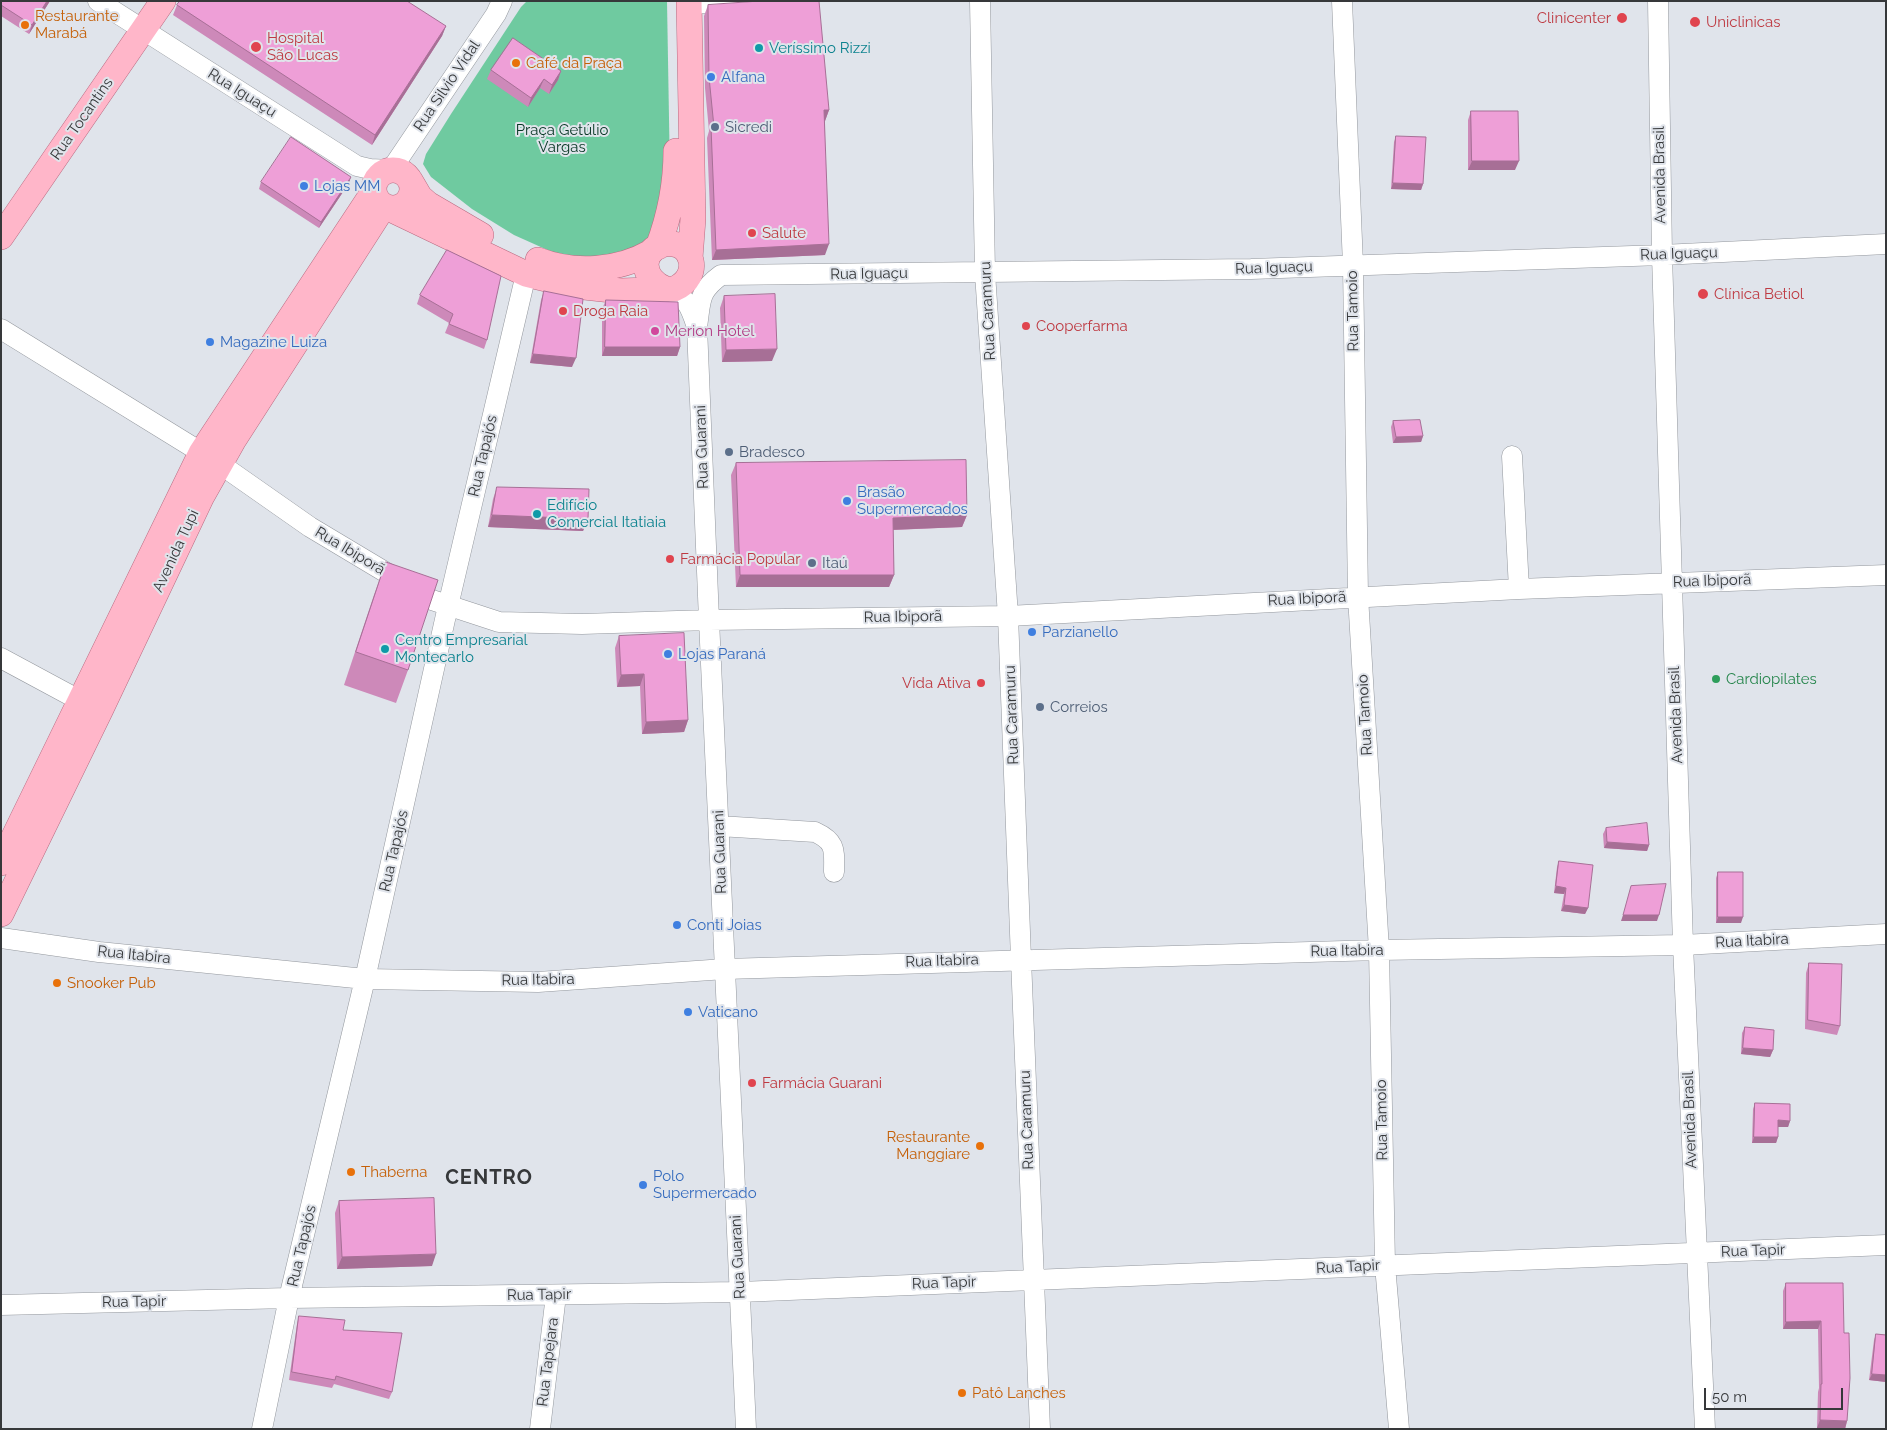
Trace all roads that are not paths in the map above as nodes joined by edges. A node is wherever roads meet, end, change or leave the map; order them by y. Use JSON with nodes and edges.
{"nodes":[{"id":1,"x":98,"y":1,"type":"edge"},
{"id":2,"x":162,"y":1,"type":"edge"},
{"id":3,"x":502,"y":1,"type":"edge"},
{"id":4,"x":749,"y":1,"type":"edge"},
{"id":5,"x":980,"y":1,"type":"edge"},
{"id":6,"x":1342,"y":1,"type":"edge"},
{"id":7,"x":1658,"y":1,"type":"edge"},
{"id":8,"x":683,"y":2,"type":"edge"},
{"id":9,"x":143,"y":31,"type":"junction"},
{"id":10,"x":400,"y":175,"type":"junction"},
{"id":11,"x":379,"y":199,"type":"junction"},
{"id":12,"x":1,"y":237,"type":"edge"},
{"id":13,"x":1886,"y":244,"type":"edge"},
{"id":14,"x":654,"y":249,"type":"junction"},
{"id":15,"x":1662,"y":255,"type":"junction"},
{"id":16,"x":690,"y":258,"type":"junction"},
{"id":17,"x":1353,"y":265,"type":"junction"},
{"id":18,"x":985,"y":273,"type":"junction"},
{"id":19,"x":526,"y":274,"type":"junction"},
{"id":20,"x":722,"y":276,"type":"junction"},
{"id":21,"x":666,"y":289,"type":"junction"},
{"id":22,"x":698,"y":326,"type":"junction"},
{"id":23,"x":1,"y":329,"type":"edge"},
{"id":24,"x":1512,"y":456,"type":"dead end"},
{"id":25,"x":210,"y":458,"type":"junction"},
{"id":26,"x":1886,"y":575,"type":"edge"},
{"id":27,"x":1673,"y":583,"type":"junction"},
{"id":28,"x":1519,"y":589,"type":"junction"},
{"id":29,"x":1358,"y":596,"type":"junction"},
{"id":30,"x":448,"y":606,"type":"junction"},
{"id":31,"x":1008,"y":616,"type":"junction"},
{"id":32,"x":709,"y":620,"type":"junction"},
{"id":33,"x":1,"y":658,"type":"edge"},
{"id":34,"x":79,"y":700,"type":"junction"},
{"id":35,"x":719,"y":826,"type":"junction"},
{"id":36,"x":1,"y":863,"type":"edge"},
{"id":37,"x":834,"y":872,"type":"dead end"},
{"id":38,"x":1,"y":914,"type":"edge"},
{"id":39,"x":1886,"y":934,"type":"edge"},
{"id":40,"x":1,"y":938,"type":"edge"},
{"id":41,"x":1683,"y":945,"type":"junction"},
{"id":42,"x":1379,"y":950,"type":"junction"},
{"id":43,"x":1021,"y":959,"type":"junction"},
{"id":44,"x":725,"y":969,"type":"junction"},
{"id":45,"x":365,"y":979,"type":"junction"},
{"id":46,"x":1886,"y":1245,"type":"edge"},
{"id":47,"x":1696,"y":1253,"type":"junction"},
{"id":48,"x":1385,"y":1265,"type":"junction"},
{"id":49,"x":1034,"y":1282,"type":"junction"},
{"id":50,"x":740,"y":1292,"type":"junction"},
{"id":51,"x":556,"y":1295,"type":"junction"},
{"id":52,"x":289,"y":1298,"type":"junction"},
{"id":53,"x":1,"y":1305,"type":"edge"},
{"id":54,"x":262,"y":1429,"type":"edge"},
{"id":55,"x":540,"y":1429,"type":"edge"},
{"id":56,"x":746,"y":1429,"type":"edge"},
{"id":57,"x":1040,"y":1429,"type":"edge"},
{"id":58,"x":1399,"y":1429,"type":"edge"},
{"id":59,"x":1704,"y":1429,"type":"edge"}],
"edges":[{"from":1,"to":9,"type":"street","name":"Rua Iguaçu"},
{"from":2,"to":9,"type":"main road","name":"Rua Tocantins"},
{"from":3,"to":10,"type":"street","name":"Rua Silvio Vidal"},
{"from":4,"to":8,"type":"street"},
{"from":5,"to":18,"type":"street","name":"Rua Caramuru"},
{"from":6,"to":17,"type":"street","name":"Rua Tamoio"},
{"from":7,"to":15,"type":"street","name":"Avenida Brasil"},
{"from":8,"to":14,"type":"main road"},
{"from":8,"to":16,"type":"main road"},
{"from":9,"to":10,"type":"street","name":"Rua Iguaçu"},
{"from":9,"to":12,"type":"main road","name":"Rua Tocantins"},
{"from":10,"to":11,"type":"main road","name":"Avenida Tupi"},
{"from":10,"to":11,"type":"main road"},
{"from":10,"to":14,"type":"main road"},
{"from":11,"to":19,"type":"main road"},
{"from":11,"to":25,"type":"main road","name":"Avenida Tupi"},
{"from":13,"to":15,"type":"street","name":"Rua Iguaçu"},
{"from":14,"to":16,"type":"main road"},
{"from":14,"to":21,"type":"main road"},
{"from":15,"to":17,"type":"street","name":"Rua Iguaçu"},
{"from":15,"to":27,"type":"street","name":"Avenida Brasil"},
{"from":16,"to":20,"type":"street"},
{"from":16,"to":21,"type":"main road"},
{"from":17,"to":18,"type":"street","name":"Rua Iguaçu"},
{"from":17,"to":29,"type":"street","name":"Rua Tamoio"},
{"from":18,"to":20,"type":"street","name":"Rua Iguaçu"},
{"from":18,"to":31,"type":"street","name":"Rua Caramuru"},
{"from":19,"to":21,"type":"main road"},
{"from":19,"to":30,"type":"street","name":"Rua Tapajós"},
{"from":20,"to":22,"type":"street"},
{"from":21,"to":22,"type":"street","name":"Rua Guarani"},
{"from":22,"to":32,"type":"street","name":"Rua Guarani"},
{"from":23,"to":25,"type":"street","name":"Rua Ibiporã"},
{"from":24,"to":28,"type":"street"},
{"from":25,"to":30,"type":"street","name":"Rua Ibiporã"},
{"from":25,"to":34,"type":"main road","name":"Avenida Tupi"},
{"from":25,"to":38,"type":"main road","name":"Avenida Tupi"},
{"from":26,"to":27,"type":"street","name":"Rua Ibiporã"},
{"from":27,"to":28,"type":"street","name":"Rua Ibiporã"},
{"from":27,"to":41,"type":"street","name":"Avenida Brasil"},
{"from":28,"to":29,"type":"street","name":"Rua Ibiporã"},
{"from":29,"to":31,"type":"street","name":"Rua Ibiporã"},
{"from":29,"to":42,"type":"street","name":"Rua Tamoio"},
{"from":30,"to":32,"type":"street","name":"Rua Ibiporã"},
{"from":30,"to":45,"type":"street","name":"Rua Tapajós"},
{"from":31,"to":32,"type":"street","name":"Rua Ibiporã"},
{"from":31,"to":43,"type":"street","name":"Rua Caramuru"},
{"from":32,"to":35,"type":"street","name":"Rua Guarani"},
{"from":33,"to":34,"type":"street"},
{"from":34,"to":36,"type":"main road","name":"Avenida Tupi"},
{"from":35,"to":37,"type":"street"},
{"from":35,"to":44,"type":"street","name":"Rua Guarani"},
{"from":39,"to":41,"type":"street","name":"Rua Itabira"},
{"from":40,"to":45,"type":"street","name":"Rua Itabira"},
{"from":41,"to":42,"type":"street","name":"Rua Itabira"},
{"from":41,"to":47,"type":"street","name":"Avenida Brasil"},
{"from":42,"to":43,"type":"street","name":"Rua Itabira"},
{"from":42,"to":48,"type":"street","name":"Rua Tamoio"},
{"from":43,"to":44,"type":"street","name":"Rua Itabira"},
{"from":43,"to":49,"type":"street","name":"Rua Caramuru"},
{"from":44,"to":45,"type":"street","name":"Rua Itabira"},
{"from":44,"to":50,"type":"street","name":"Rua Guarani"},
{"from":45,"to":52,"type":"street","name":"Rua Tapajós"},
{"from":46,"to":47,"type":"street","name":"Rua Tapir"},
{"from":47,"to":48,"type":"street","name":"Rua Tapir"},
{"from":47,"to":59,"type":"street","name":"Avenida Brasil"},
{"from":48,"to":49,"type":"street","name":"Rua Tapir"},
{"from":48,"to":58,"type":"street","name":"Rua Tamoio"},
{"from":49,"to":50,"type":"street","name":"Rua Tapir"},
{"from":49,"to":57,"type":"street","name":"Rua Caramuru"},
{"from":50,"to":51,"type":"street","name":"Rua Tapir"},
{"from":50,"to":56,"type":"street","name":"Rua Guarani"},
{"from":51,"to":52,"type":"street","name":"Rua Tapir"},
{"from":51,"to":55,"type":"street","name":"Rua Tapejara"},
{"from":52,"to":53,"type":"street","name":"Rua Tapir"},
{"from":52,"to":54,"type":"street","name":"Rua Tapajós"}]}
